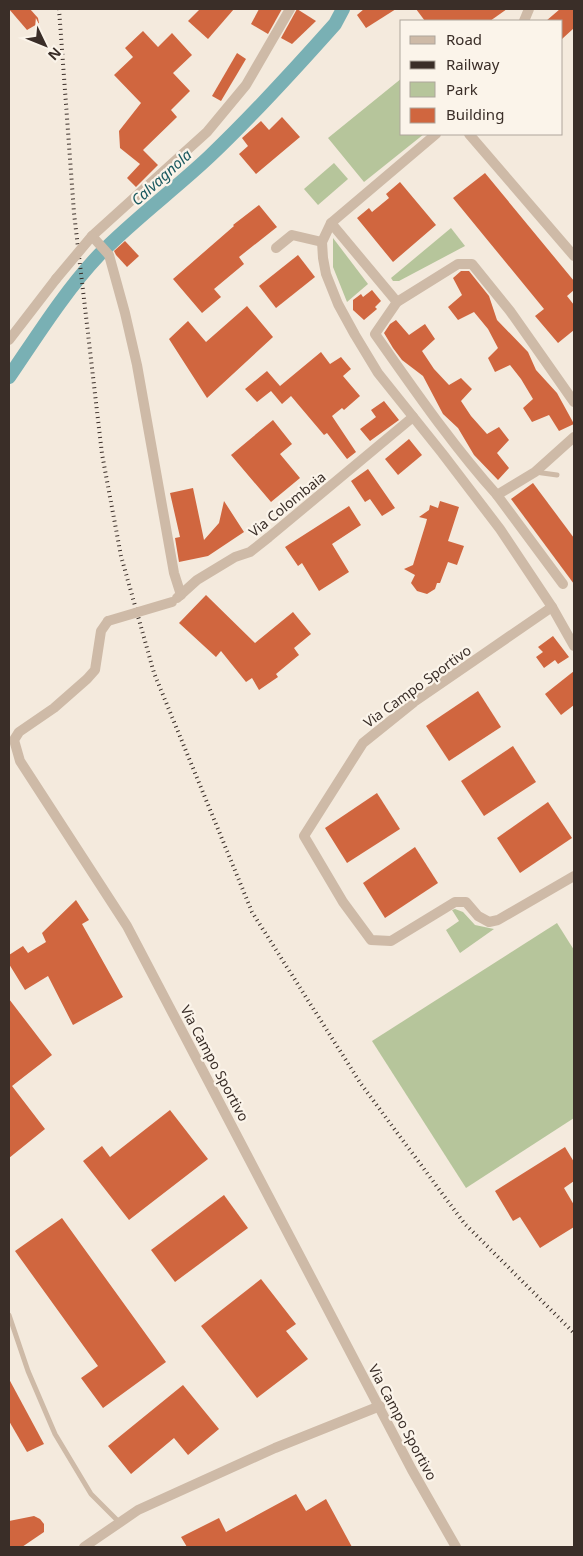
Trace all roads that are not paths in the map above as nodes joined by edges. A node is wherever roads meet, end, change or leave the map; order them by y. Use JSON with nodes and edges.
{"nodes":[{"id":1,"x":290,"y":9,"type":"edge"},
{"id":2,"x":435,"y":135,"type":"edge"},
{"id":3,"x":470,"y":135,"type":"edge"},
{"id":4,"x":331,"y":223,"type":"junction"},
{"id":5,"x":92,"y":236,"type":"junction"},
{"id":6,"x":322,"y":242,"type":"junction"},
{"id":7,"x":276,"y":248,"type":"dead end"},
{"id":8,"x":574,"y":256,"type":"edge"},
{"id":9,"x":397,"y":302,"type":"junction"},
{"id":10,"x":9,"y":340,"type":"edge"},
{"id":11,"x":574,"y":402,"type":"edge"},
{"id":12,"x":413,"y":417,"type":"junction"},
{"id":13,"x":574,"y":436,"type":"edge"},
{"id":14,"x":535,"y":472,"type":"junction"},
{"id":15,"x":557,"y":475,"type":"dead end"},
{"id":16,"x":496,"y":495,"type":"junction"},
{"id":17,"x":564,"y":584,"type":"dead end"},
{"id":18,"x":181,"y":595,"type":"junction"},
{"id":19,"x":552,"y":607,"type":"junction"},
{"id":20,"x":108,"y":621,"type":"joint"},
{"id":21,"x":574,"y":646,"type":"edge"},
{"id":22,"x":574,"y":876,"type":"edge"},
{"id":23,"x":9,"y":1315,"type":"edge"},
{"id":24,"x":380,"y":1406,"type":"junction"},
{"id":25,"x":120,"y":1523,"type":"junction"},
{"id":26,"x":84,"y":1547,"type":"edge"},
{"id":27,"x":456,"y":1547,"type":"edge"}],
"edges":[{"from":1,"to":5,"type":"street"},
{"from":2,"to":4,"type":"street"},
{"from":3,"to":8,"type":"street"},
{"from":4,"to":6,"type":"street"},
{"from":4,"to":9,"type":"street"},
{"from":5,"to":10,"type":"street","bridge":true},
{"from":5,"to":18,"type":"street"},
{"from":6,"to":7,"type":"street"},
{"from":6,"to":12,"type":"street"},
{"from":9,"to":11,"type":"street"},
{"from":9,"to":16,"type":"street"},
{"from":12,"to":18,"type":"street","name":"Via Colombaia"},
{"from":12,"to":19,"type":"street"},
{"from":13,"to":14,"type":"street"},
{"from":14,"to":15,"type":"lane"},
{"from":14,"to":16,"type":"street"},
{"from":16,"to":17,"type":"street"},
{"from":18,"to":20,"type":"street","name":"Via Colombaia","bridge":true},
{"from":19,"to":21,"type":"street"},
{"from":19,"to":22,"type":"street","name":"Via Campo Sportivo"},
{"from":20,"to":24,"type":"street","name":"Via Campo Sportivo"},
{"from":23,"to":25,"type":"lane"},
{"from":24,"to":25,"type":"street"},
{"from":24,"to":27,"type":"street","name":"Via Campo Sportivo"},
{"from":25,"to":26,"type":"street"}]}
